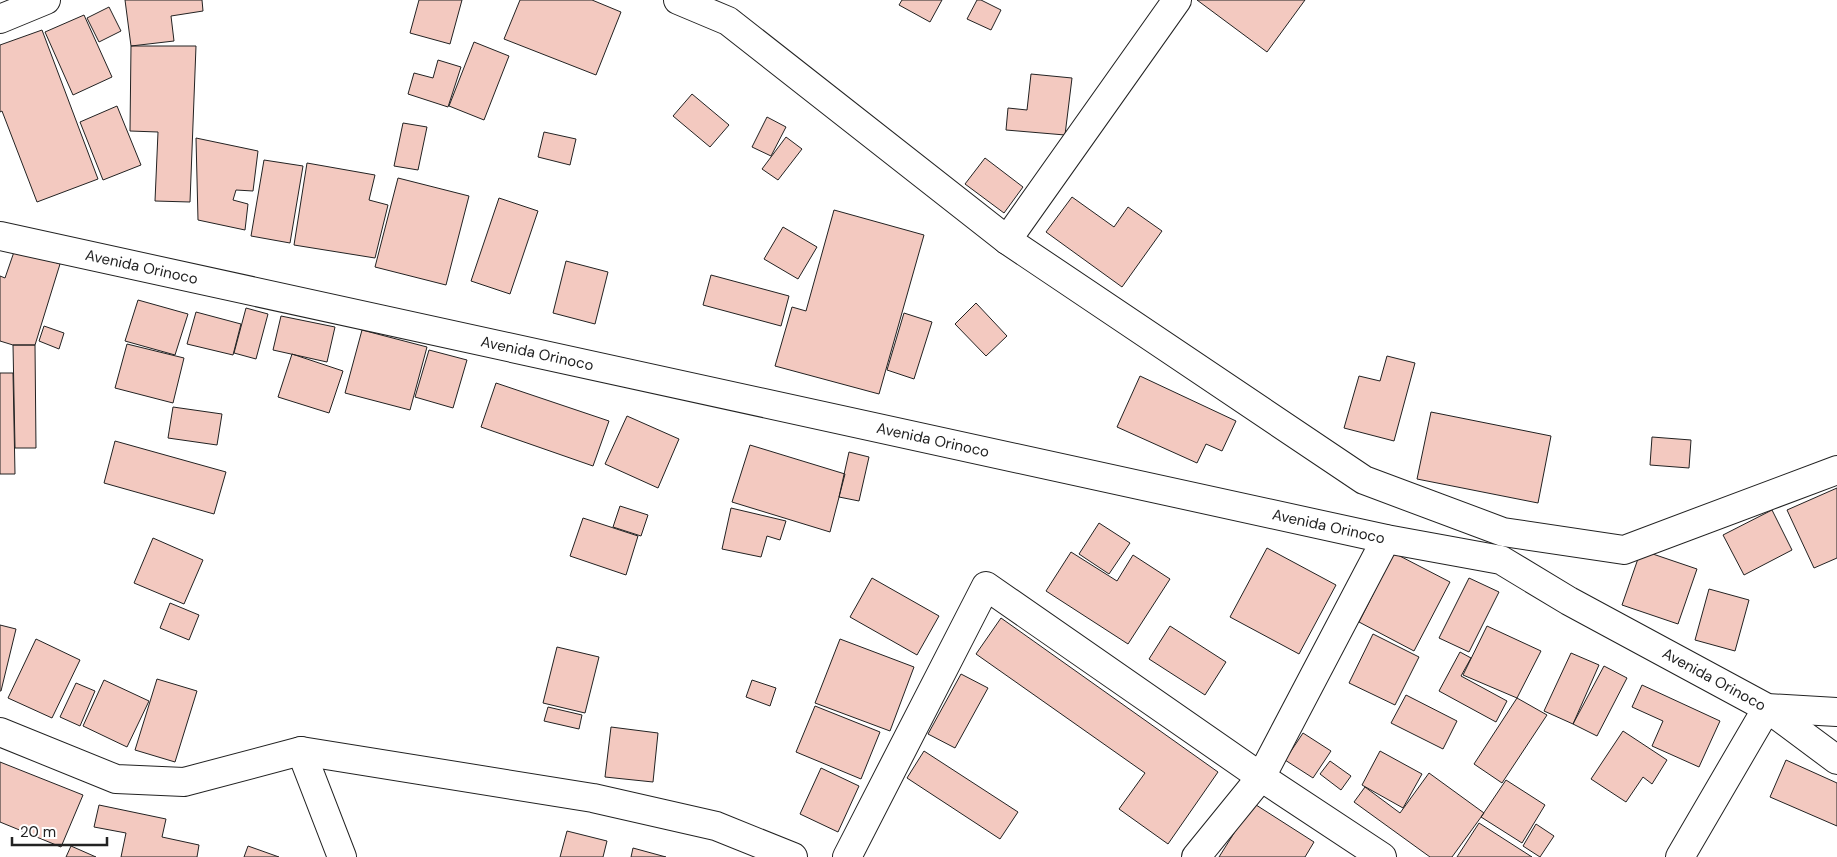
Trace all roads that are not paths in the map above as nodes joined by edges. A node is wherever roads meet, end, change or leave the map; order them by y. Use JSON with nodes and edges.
{"nodes":[{"id":1,"x":46,"y":0,"type":"edge"},
{"id":2,"x":678,"y":0,"type":"edge"},
{"id":3,"x":1177,"y":0,"type":"edge"},
{"id":4,"x":721,"y":7,"type":"edge"},
{"id":5,"x":0,"y":19,"type":"edge"},
{"id":6,"x":0,"y":236,"type":"edge"},
{"id":7,"x":1007,"y":240,"type":"junction"},
{"id":8,"x":1837,"y":470,"type":"edge"},
{"id":9,"x":1386,"y":539,"type":"junction"},
{"id":10,"x":1767,"y":708,"type":"junction"},
{"id":11,"x":1837,"y":712,"type":"edge"},
{"id":12,"x":0,"y":732,"type":"edge"},
{"id":13,"x":301,"y":751,"type":"junction"},
{"id":14,"x":1837,"y":760,"type":"edge"},
{"id":15,"x":1261,"y":778,"type":"junction"},
{"id":16,"x":342,"y":857,"type":"edge"},
{"id":17,"x":793,"y":857,"type":"edge"},
{"id":18,"x":847,"y":857,"type":"edge"},
{"id":19,"x":1196,"y":857,"type":"edge"},
{"id":20,"x":1382,"y":857,"type":"edge"},
{"id":21,"x":1680,"y":857,"type":"edge"}],
"edges":[{"from":1,"to":5,"type":"street"},
{"from":2,"to":4,"type":"street"},
{"from":3,"to":7,"type":"street"},
{"from":4,"to":7,"type":"street"},
{"from":6,"to":9,"type":"street","name":"Avenida Orinoco"},
{"from":7,"to":8,"type":"street"},
{"from":9,"to":10,"type":"street","name":"Avenida Orinoco"},
{"from":9,"to":15,"type":"street"},
{"from":10,"to":11,"type":"street","name":"Avenida Orinoco"},
{"from":10,"to":14,"type":"street"},
{"from":10,"to":21,"type":"street"},
{"from":12,"to":13,"type":"street"},
{"from":13,"to":16,"type":"street"},
{"from":13,"to":17,"type":"street"},
{"from":15,"to":18,"type":"street"},
{"from":15,"to":19,"type":"street"},
{"from":15,"to":20,"type":"street"}]}
